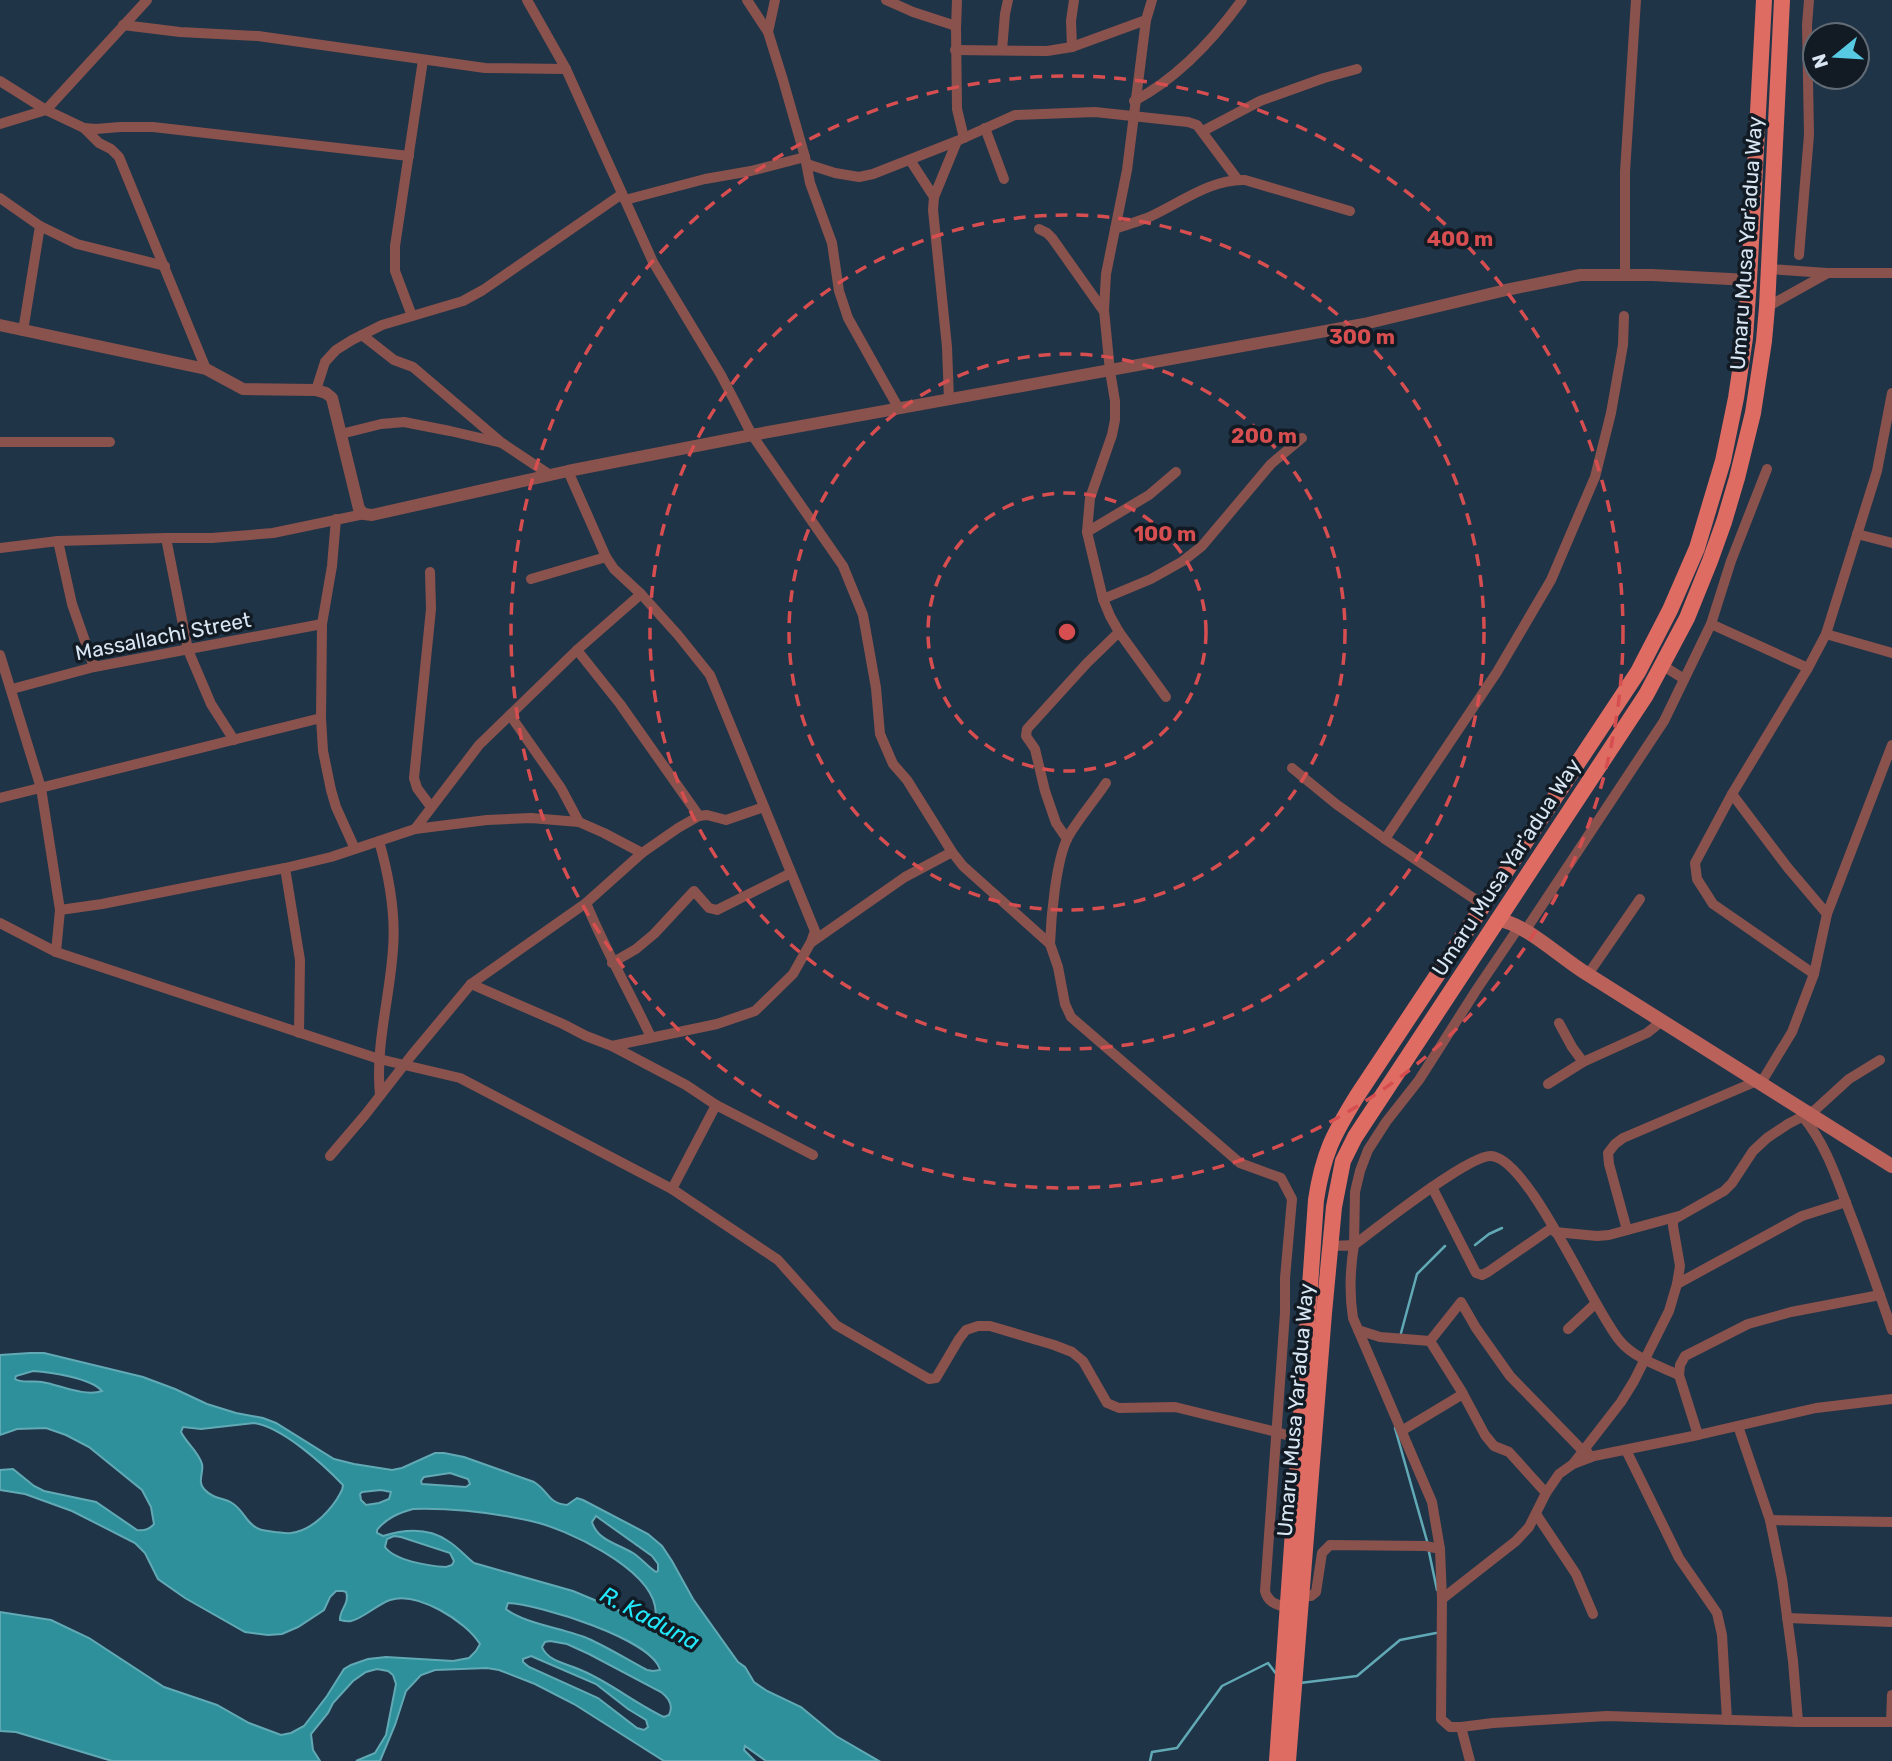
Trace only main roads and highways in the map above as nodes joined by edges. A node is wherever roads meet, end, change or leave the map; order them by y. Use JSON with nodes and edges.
{"nodes":[{"id":1,"x":1764,"y":0,"type":"edge"},
{"id":2,"x":1782,"y":0,"type":"edge"},
{"id":3,"x":1752,"y":233,"type":"junction"},
{"id":4,"x":1770,"y":234,"type":"junction"},
{"id":5,"x":1501,"y":913,"type":"junction"},
{"id":6,"x":1523,"y":927,"type":"junction"},
{"id":7,"x":1760,"y":1079,"type":"junction"},
{"id":8,"x":1808,"y":1113,"type":"junction"},
{"id":9,"x":1892,"y":1158,"type":"edge"},
{"id":10,"x":1892,"y":1166,"type":"edge"},
{"id":11,"x":1277,"y":1761,"type":"edge"},
{"id":12,"x":1288,"y":1761,"type":"edge"}],
"edges":[{"from":1,"to":3,"type":"main road","name":"Umaru Musa Yar'adua Way"},
{"from":2,"to":4,"type":"main road","name":"Umaru Musa Yar'adua Way"},
{"from":3,"to":4,"type":"main road"},
{"from":3,"to":11,"type":"main road","name":"Umaru Musa Yar'adua Way"},
{"from":4,"to":5,"type":"main road","name":"Umaru Musa Yar'adua Way"},
{"from":5,"to":6,"type":"main road"},
{"from":5,"to":12,"type":"main road","name":"Umaru Musa Yar'adua Way"},
{"from":6,"to":7,"type":"main road"},
{"from":6,"to":7,"type":"main road"},
{"from":7,"to":8,"type":"main road"},
{"from":8,"to":9,"type":"main road"},
{"from":8,"to":10,"type":"main road"}]}
